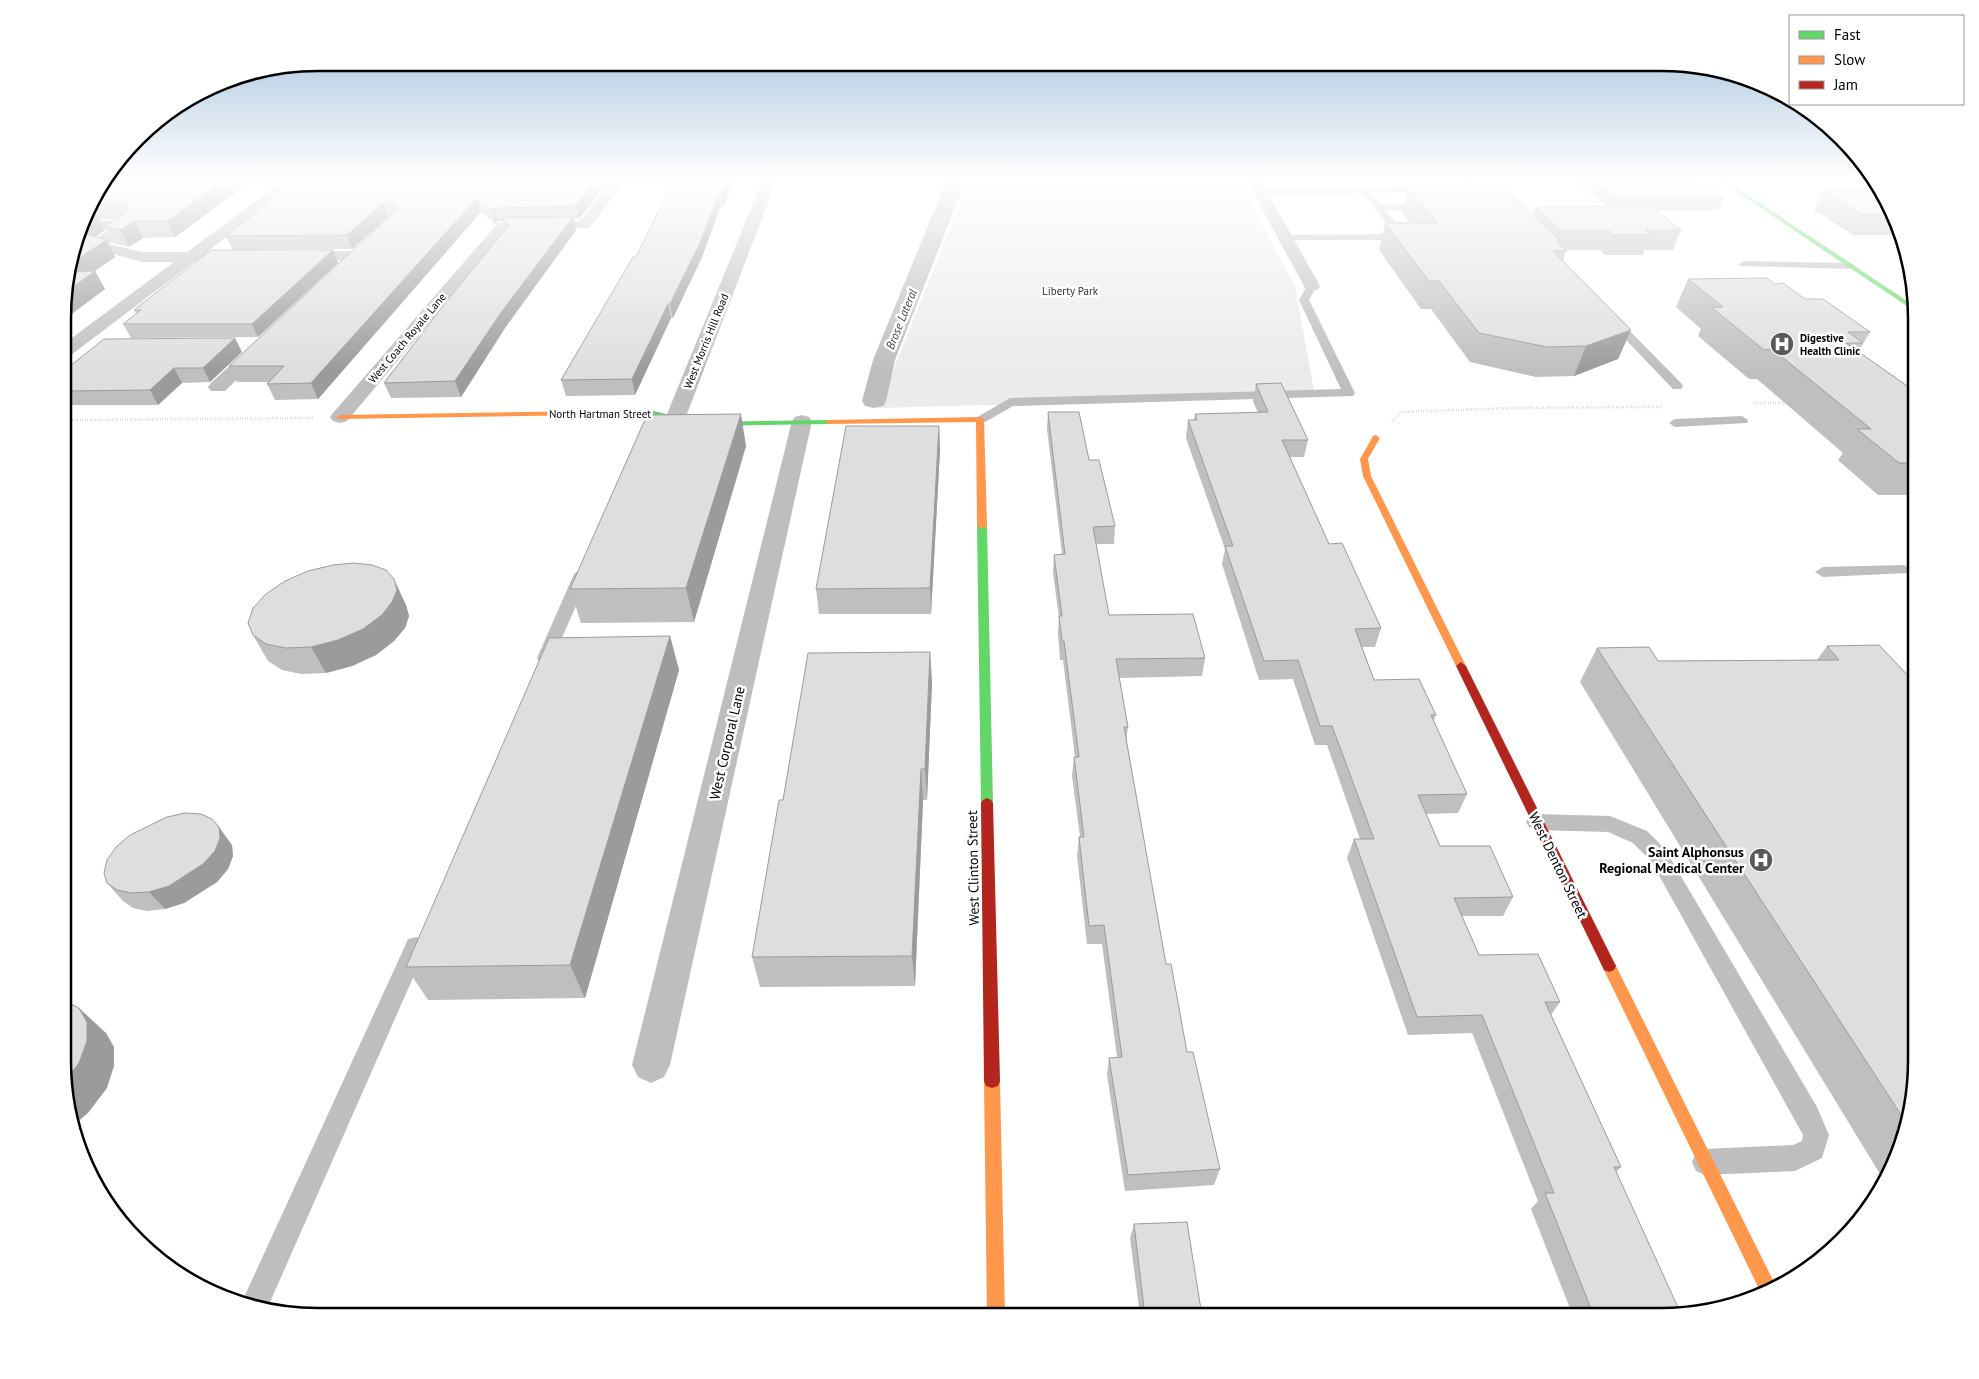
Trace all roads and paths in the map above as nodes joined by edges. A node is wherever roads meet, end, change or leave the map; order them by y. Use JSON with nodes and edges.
{"nodes":[{"id":1,"x":99,"y":243,"type":"edge"},
{"id":2,"x":208,"y":243,"type":"edge"},
{"id":3,"x":488,"y":243,"type":"edge"},
{"id":4,"x":745,"y":243,"type":"edge"},
{"id":5,"x":1289,"y":243,"type":"edge"},
{"id":6,"x":1816,"y":243,"type":"edge"},
{"id":7,"x":288,"y":256,"type":"edge"},
{"id":8,"x":190,"y":257,"type":"junction"},
{"id":9,"x":259,"y":257,"type":"edge"},
{"id":10,"x":1744,"y":264,"type":"dead end"},
{"id":11,"x":1850,"y":266,"type":"junction"},
{"id":12,"x":343,"y":269,"type":"edge"},
{"id":13,"x":1312,"y":286,"type":"joint"},
{"id":14,"x":1907,"y":304,"type":"edge"},
{"id":15,"x":1603,"y":310,"type":"edge"},
{"id":16,"x":71,"y":341,"type":"edge"},
{"id":17,"x":234,"y":344,"type":"edge"},
{"id":18,"x":1677,"y":386,"type":"dead end"},
{"id":19,"x":218,"y":387,"type":"dead end"},
{"id":20,"x":1749,"y":403,"type":"dead end"},
{"id":21,"x":1790,"y":403,"type":"dead end"},
{"id":22,"x":1669,"y":407,"type":"dead end"},
{"id":23,"x":340,"y":417,"type":"junction"},
{"id":24,"x":675,"y":419,"type":"junction"},
{"id":25,"x":980,"y":419,"type":"junction"},
{"id":26,"x":71,"y":420,"type":"edge"},
{"id":27,"x":1742,"y":420,"type":"dead end"},
{"id":28,"x":802,"y":421,"type":"junction"},
{"id":29,"x":1675,"y":423,"type":"dead end"},
{"id":30,"x":651,"y":433,"type":"edge"},
{"id":31,"x":1376,"y":438,"type":"joint"},
{"id":32,"x":592,"y":552,"type":"edge"},
{"id":33,"x":1904,"y":570,"type":"dead end"},
{"id":34,"x":1823,"y":572,"type":"dead end"},
{"id":35,"x":536,"y":677,"type":"edge"},
{"id":36,"x":1536,"y":822,"type":"junction"},
{"id":37,"x":422,"y":931,"type":"edge"},
{"id":38,"x":652,"y":1065,"type":"dead end"},
{"id":39,"x":1705,"y":1162,"type":"junction"},
{"id":40,"x":1766,"y":1284,"type":"edge"},
{"id":41,"x":257,"y":1300,"type":"edge"},
{"id":42,"x":996,"y":1308,"type":"edge"}],
"edges":[{"from":1,"to":8,"type":"street"},
{"from":2,"to":8,"type":"street"},
{"from":3,"to":23,"type":"street","name":"West Coach Royale Lane"},
{"from":4,"to":24,"type":"street","name":"West Morris Hill Road"},
{"from":5,"to":13,"type":"street"},
{"from":6,"to":11,"type":"street"},
{"from":7,"to":12,"type":"street"},
{"from":8,"to":9,"type":"street"},
{"from":8,"to":16,"type":"street"},
{"from":10,"to":11,"type":"lane"},
{"from":11,"to":14,"type":"street"},
{"from":13,"to":25,"type":"lane"},
{"from":15,"to":18,"type":"lane"},
{"from":17,"to":19,"type":"street"},
{"from":20,"to":21,"type":"path"},
{"from":22,"to":31,"type":"path"},
{"from":23,"to":24,"type":"street","name":"North Hartman Street"},
{"from":23,"to":26,"type":"path"},
{"from":24,"to":28,"type":"street","name":"North Hartman Street"},
{"from":24,"to":30,"type":"lane"},
{"from":25,"to":28,"type":"street","name":"North Hartman Street"},
{"from":25,"to":42,"type":"street","name":"West Clinton Street"},
{"from":27,"to":29,"type":"lane"},
{"from":28,"to":38,"type":"street","name":"West Corporal Lane"},
{"from":31,"to":36,"type":"street","name":"West Denton Street"},
{"from":32,"to":35,"type":"lane"},
{"from":33,"to":34,"type":"lane"},
{"from":36,"to":39,"type":"street","name":"West Denton Street"},
{"from":36,"to":39,"type":"lane"},
{"from":37,"to":41,"type":"lane"},
{"from":39,"to":40,"type":"street","name":"West Denton Street"}]}
